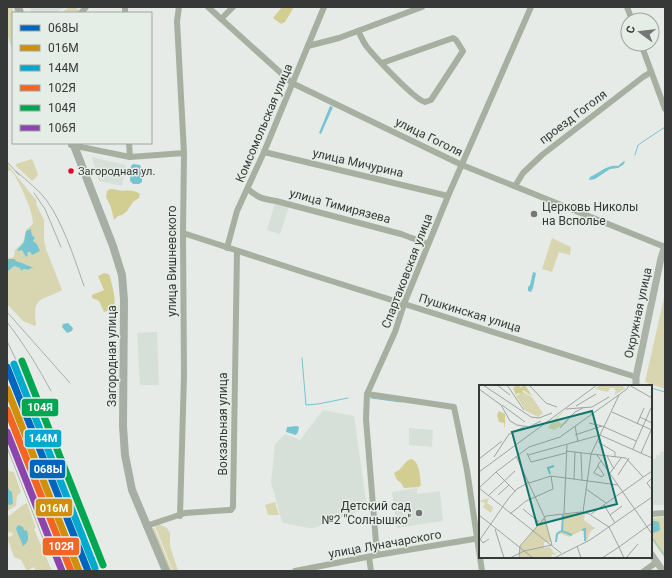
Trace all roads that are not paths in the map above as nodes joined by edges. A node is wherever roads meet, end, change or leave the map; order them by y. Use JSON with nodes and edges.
{"nodes":[{"id":1,"x":179,"y":7,"type":"edge"},
{"id":2,"x":208,"y":7,"type":"edge"},
{"id":3,"x":233,"y":7,"type":"edge"},
{"id":4,"x":324,"y":7,"type":"edge"},
{"id":5,"x":422,"y":7,"type":"edge"},
{"id":6,"x":531,"y":7,"type":"edge"},
{"id":7,"x":221,"y":19,"type":"junction"},
{"id":8,"x":358,"y":31,"type":"junction"},
{"id":9,"x":308,"y":46,"type":"junction"},
{"id":10,"x":644,"y":52,"type":"edge"},
{"id":11,"x":382,"y":63,"type":"junction"},
{"id":12,"x":651,"y":72,"type":"junction"},
{"id":13,"x":292,"y":83,"type":"junction"},
{"id":14,"x":662,"y":92,"type":"edge"},
{"id":15,"x":665,"y":109,"type":"edge"},
{"id":16,"x":74,"y":144,"type":"edge"},
{"id":17,"x":129,"y":144,"type":"edge"},
{"id":18,"x":264,"y":152,"type":"junction"},
{"id":19,"x":184,"y":153,"type":"junction"},
{"id":20,"x":130,"y":157,"type":"junction"},
{"id":21,"x":462,"y":165,"type":"junction"},
{"id":22,"x":515,"y":186,"type":"junction"},
{"id":23,"x":248,"y":189,"type":"junction"},
{"id":24,"x":448,"y":196,"type":"junction"},
{"id":25,"x":183,"y":233,"type":"junction"},
{"id":26,"x":428,"y":244,"type":"junction"},
{"id":27,"x":665,"y":246,"type":"edge"},
{"id":28,"x":227,"y":248,"type":"junction"},
{"id":29,"x":237,"y":251,"type":"junction"},
{"id":30,"x":404,"y":304,"type":"junction"},
{"id":31,"x":636,"y":377,"type":"junction"},
{"id":32,"x":636,"y":385,"type":"edge"},
{"id":33,"x":367,"y":394,"type":"junction"},
{"id":34,"x":665,"y":513,"type":"edge"},
{"id":35,"x":652,"y":514,"type":"edge"},
{"id":36,"x":180,"y":516,"type":"junction"},
{"id":37,"x":146,"y":526,"type":"junction"},
{"id":38,"x":478,"y":538,"type":"edge"},
{"id":39,"x":377,"y":555,"type":"junction"},
{"id":40,"x":652,"y":556,"type":"edge"},
{"id":41,"x":369,"y":557,"type":"junction"},
{"id":42,"x":480,"y":558,"type":"edge"},
{"id":43,"x":656,"y":562,"type":"junction"},
{"id":44,"x":161,"y":571,"type":"edge"},
{"id":45,"x":166,"y":571,"type":"edge"},
{"id":46,"x":294,"y":571,"type":"edge"},
{"id":47,"x":371,"y":571,"type":"edge"},
{"id":48,"x":482,"y":571,"type":"edge"},
{"id":49,"x":644,"y":571,"type":"edge"},
{"id":50,"x":663,"y":571,"type":"edge"}],
"edges":[{"from":1,"to":19,"type":"street","name":"улица Вишневского"},
{"from":2,"to":7,"type":"street","name":"улица Гоголя"},
{"from":3,"to":7,"type":"street"},
{"from":4,"to":9,"type":"street","name":"Комсомольская улица"},
{"from":5,"to":8,"type":"street"},
{"from":6,"to":21,"type":"street","name":"Спартаковская улица"},
{"from":7,"to":13,"type":"street","name":"улица Гоголя"},
{"from":8,"to":9,"type":"street"},
{"from":8,"to":11,"type":"street"},
{"from":9,"to":13,"type":"street","name":"Комсомольская улица"},
{"from":10,"to":12,"type":"street"},
{"from":11,"to":11,"type":"street"},
{"from":12,"to":14,"type":"street"},
{"from":12,"to":22,"type":"street","name":"проезд Гоголя"},
{"from":13,"to":18,"type":"street","name":"Комсомольская улица"},
{"from":13,"to":21,"type":"street","name":"улица Гоголя"},
{"from":14,"to":15,"type":"street"},
{"from":16,"to":20,"type":"street"},
{"from":16,"to":37,"type":"highway","name":"Загородная улица"},
{"from":16,"to":44,"type":"highway","name":"Загородная улица"},
{"from":17,"to":20,"type":"street"},
{"from":18,"to":23,"type":"street","name":"Комсомольская улица"},
{"from":18,"to":24,"type":"street","name":"улица Мичурина"},
{"from":19,"to":20,"type":"street"},
{"from":19,"to":25,"type":"street","name":"улица Вишневского"},
{"from":21,"to":22,"type":"street","name":"улица Гоголя"},
{"from":21,"to":24,"type":"street","name":"Спартаковская улица"},
{"from":22,"to":27,"type":"street","name":"улица Гоголя"},
{"from":23,"to":26,"type":"street","name":"улица Тимирязева"},
{"from":23,"to":28,"type":"street","name":"Комсомольская улица"},
{"from":24,"to":26,"type":"street","name":"Спартаковская улица"},
{"from":25,"to":28,"type":"street","name":"Пушкинская улица"},
{"from":25,"to":36,"type":"street","name":"улица Вишневского"},
{"from":26,"to":30,"type":"street","name":"Спартаковская улица"},
{"from":27,"to":31,"type":"main road","name":"Окружная улица"},
{"from":28,"to":29,"type":"street","name":"Пушкинская улица"},
{"from":29,"to":30,"type":"street","name":"Пушкинская улица"},
{"from":29,"to":36,"type":"street","name":"Вокзальная улица"},
{"from":30,"to":31,"type":"street","name":"Пушкинская улица"},
{"from":30,"to":33,"type":"street","name":"Спартаковская улица"},
{"from":31,"to":32,"type":"main road","name":"Окружная улица"},
{"from":33,"to":38,"type":"street"},
{"from":33,"to":39,"type":"street","name":"Спартаковская улица"},
{"from":34,"to":35,"type":"street"},
{"from":36,"to":37,"type":"street","name":"Вокзальная улица"},
{"from":37,"to":45,"type":"highway","name":"Загородная улица"},
{"from":38,"to":39,"type":"street","name":"улица Луначарского"},
{"from":39,"to":41,"type":"street","name":"улица Луначарского"},
{"from":40,"to":43,"type":"main road"},
{"from":41,"to":46,"type":"street","name":"улица Луначарского"},
{"from":41,"to":47,"type":"street"},
{"from":42,"to":48,"type":"street"},
{"from":43,"to":49,"type":"street"},
{"from":43,"to":50,"type":"main road"}]}
